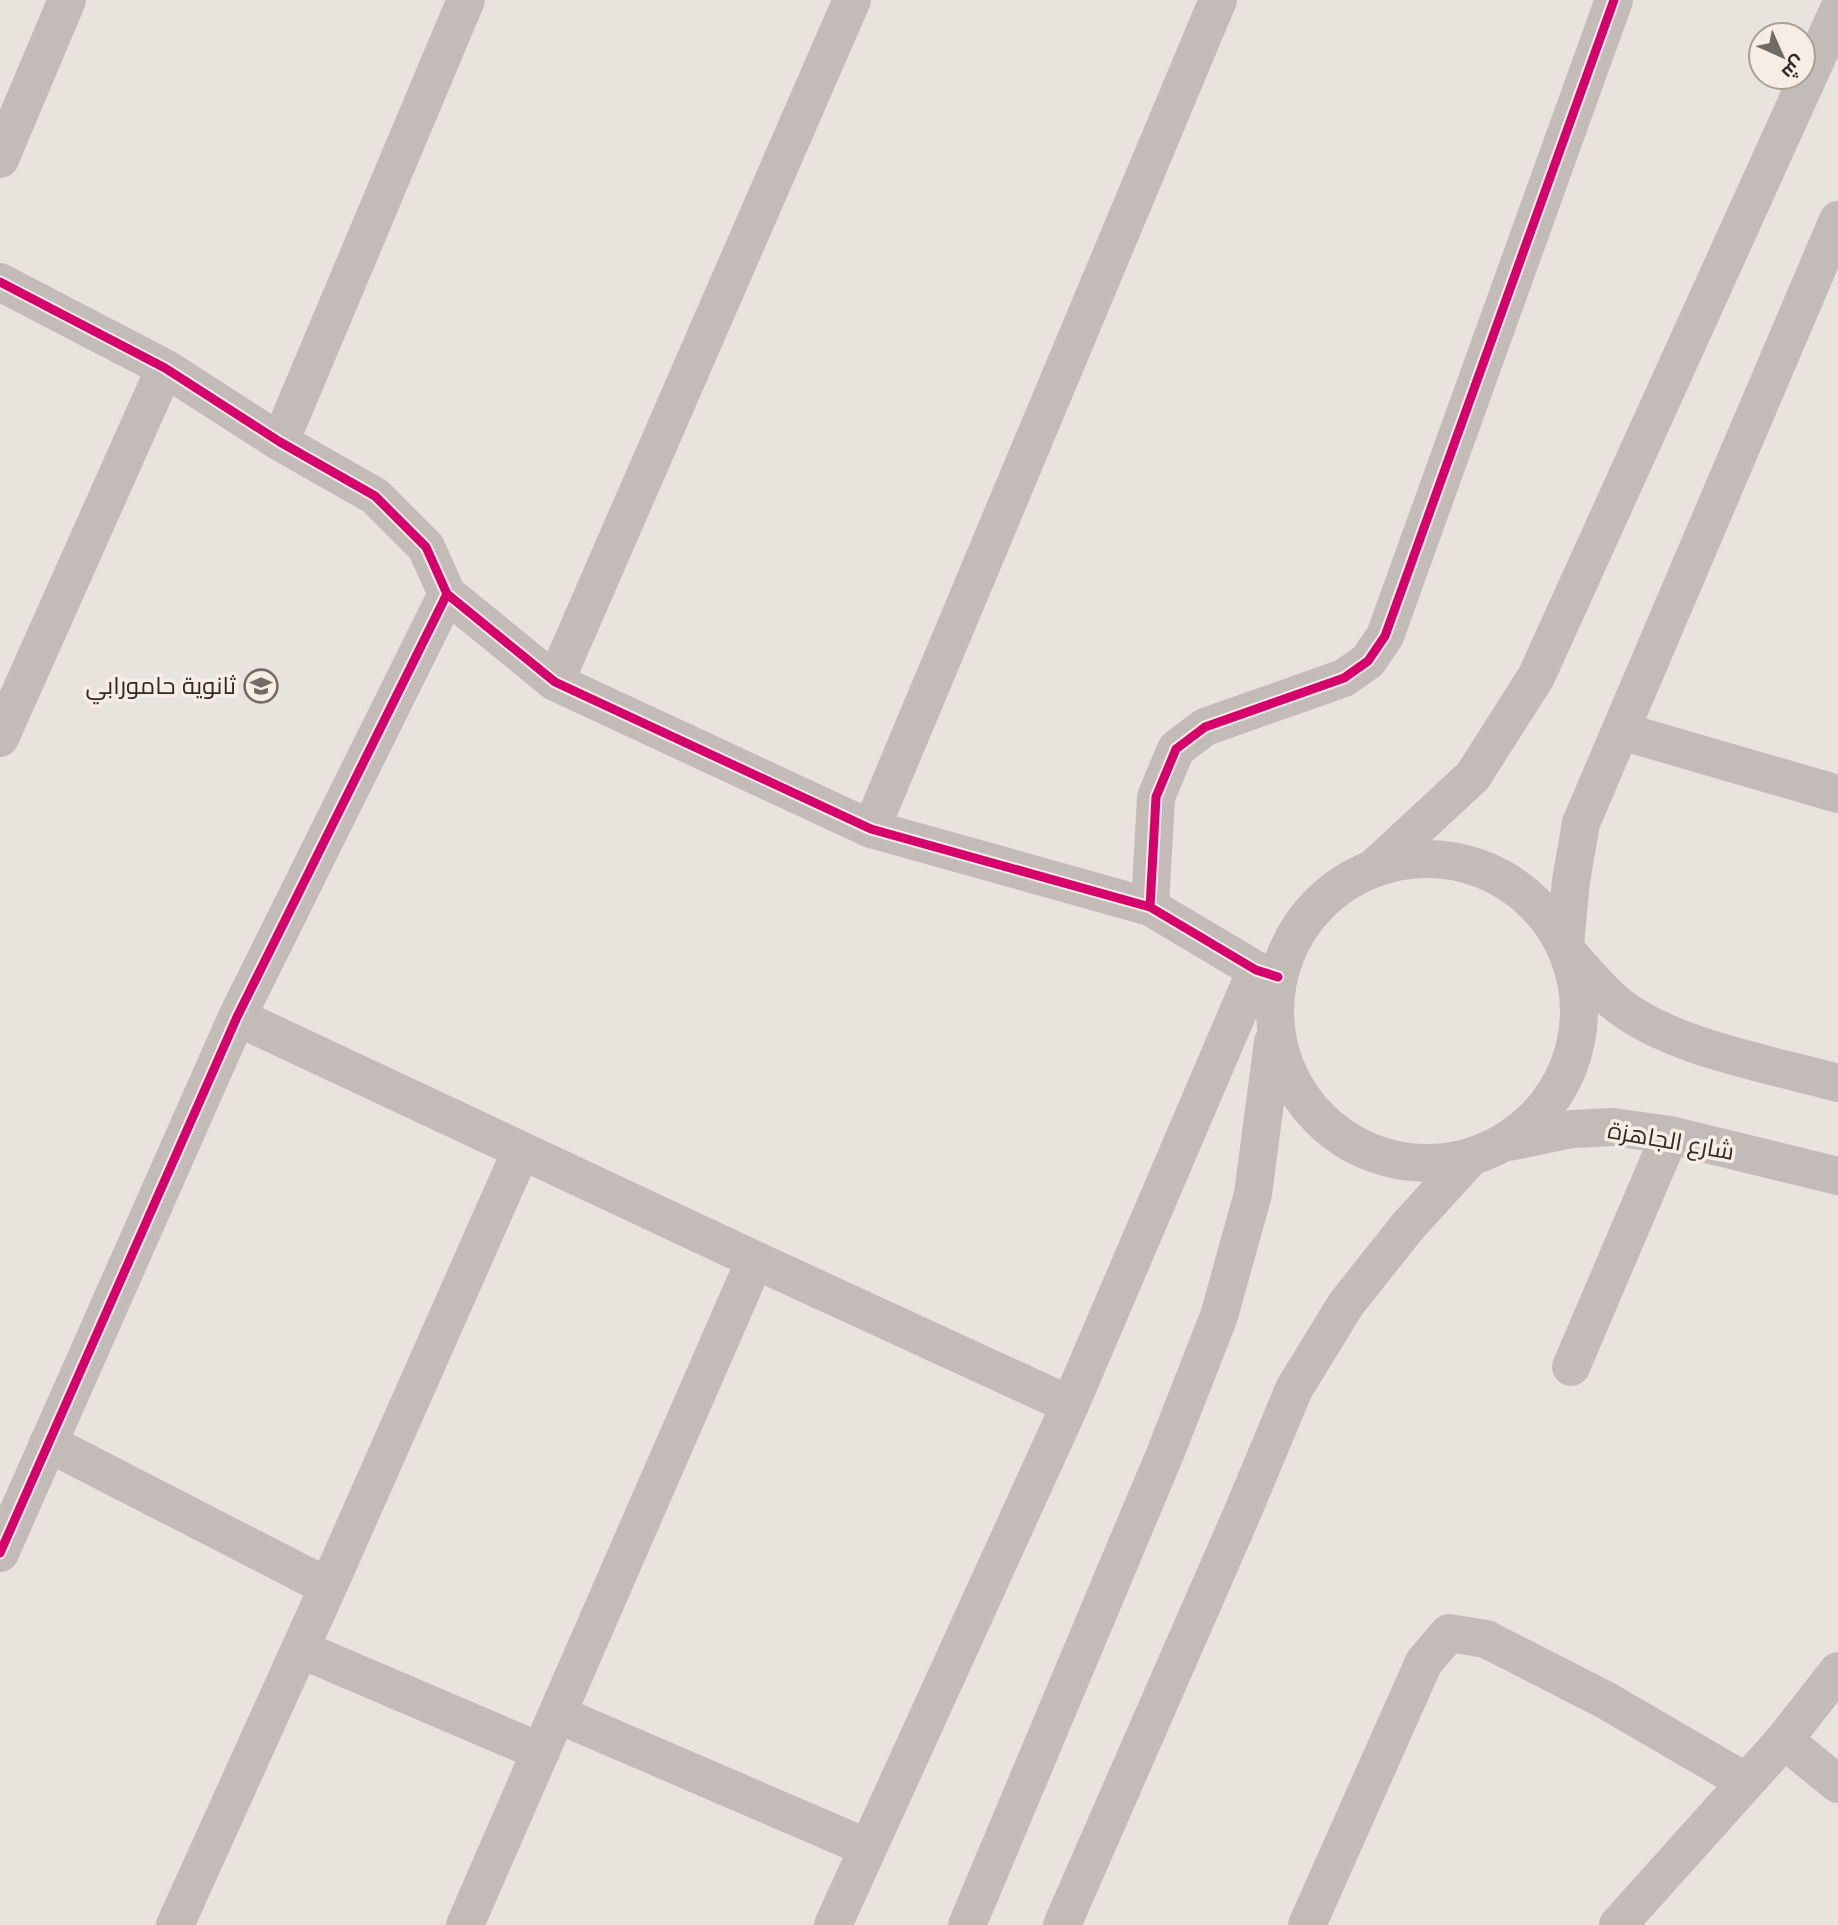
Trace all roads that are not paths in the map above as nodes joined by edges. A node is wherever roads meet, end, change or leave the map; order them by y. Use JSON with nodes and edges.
{"nodes":[{"id":1,"x":66,"y":0,"type":"edge"},
{"id":2,"x":466,"y":0,"type":"edge"},
{"id":3,"x":852,"y":0,"type":"edge"},
{"id":4,"x":1218,"y":0,"type":"edge"},
{"id":5,"x":1614,"y":0,"type":"edge"},
{"id":6,"x":1838,"y":11,"type":"edge"},
{"id":7,"x":0,"y":159,"type":"edge"},
{"id":8,"x":1838,"y":220,"type":"edge"},
{"id":9,"x":0,"y":282,"type":"edge"},
{"id":10,"x":165,"y":368,"type":"junction"},
{"id":11,"x":280,"y":442,"type":"junction"},
{"id":12,"x":447,"y":594,"type":"junction"},
{"id":13,"x":555,"y":682,"type":"junction"},
{"id":14,"x":5,"y":715,"type":"edge"},
{"id":15,"x":1620,"y":731,"type":"junction"},
{"id":16,"x":1838,"y":794,"type":"edge"},
{"id":17,"x":871,"y":829,"type":"junction"},
{"id":18,"x":1375,"y":867,"type":"junction"},
{"id":19,"x":1150,"y":907,"type":"junction"},
{"id":20,"x":1568,"y":951,"type":"junction"},
{"id":21,"x":1267,"y":973,"type":"junction"},
{"id":22,"x":237,"y":1017,"type":"junction"},
{"id":23,"x":1275,"y":1030,"type":"junction"},
{"id":24,"x":1838,"y":1083,"type":"edge"},
{"id":25,"x":1670,"y":1135,"type":"junction"},
{"id":26,"x":521,"y":1150,"type":"junction"},
{"id":27,"x":1487,"y":1150,"type":"junction"},
{"id":28,"x":1838,"y":1176,"type":"edge"},
{"id":29,"x":755,"y":1260,"type":"junction"},
{"id":30,"x":1571,"y":1367,"type":"dead end"},
{"id":31,"x":1070,"y":1405,"type":"junction"},
{"id":32,"x":48,"y":1443,"type":"junction"},
{"id":33,"x":0,"y":1553,"type":"edge"},
{"id":34,"x":328,"y":1587,"type":"junction"},
{"id":35,"x":300,"y":1649,"type":"junction"},
{"id":36,"x":1838,"y":1671,"type":"edge"},
{"id":37,"x":558,"y":1714,"type":"junction"},
{"id":38,"x":1784,"y":1741,"type":"junction"},
{"id":39,"x":541,"y":1752,"type":"junction"},
{"id":40,"x":1746,"y":1782,"type":"junction"},
{"id":41,"x":1838,"y":1784,"type":"edge"},
{"id":42,"x":868,"y":1848,"type":"junction"},
{"id":43,"x":175,"y":1925,"type":"edge"},
{"id":44,"x":465,"y":1925,"type":"edge"},
{"id":45,"x":833,"y":1925,"type":"edge"},
{"id":46,"x":967,"y":1925,"type":"edge"},
{"id":47,"x":1062,"y":1925,"type":"edge"},
{"id":48,"x":1307,"y":1925,"type":"edge"},
{"id":49,"x":1618,"y":1925,"type":"edge"}],
"edges":[{"from":1,"to":7,"type":"street"},
{"from":2,"to":11,"type":"street"},
{"from":3,"to":13,"type":"street"},
{"from":4,"to":17,"type":"street"},
{"from":5,"to":19,"type":"street"},
{"from":6,"to":18,"type":"street"},
{"from":8,"to":15,"type":"street"},
{"from":9,"to":10,"type":"street"},
{"from":10,"to":11,"type":"street"},
{"from":10,"to":14,"type":"street"},
{"from":11,"to":12,"type":"street"},
{"from":12,"to":13,"type":"street"},
{"from":12,"to":22,"type":"street"},
{"from":13,"to":17,"type":"street"},
{"from":15,"to":16,"type":"street"},
{"from":15,"to":20,"type":"street"},
{"from":17,"to":19,"type":"street"},
{"from":18,"to":20,"type":"street"},
{"from":18,"to":21,"type":"street"},
{"from":19,"to":21,"type":"street"},
{"from":20,"to":24,"type":"street"},
{"from":20,"to":27,"type":"street"},
{"from":21,"to":23,"type":"street"},
{"from":21,"to":31,"type":"street"},
{"from":22,"to":26,"type":"street"},
{"from":22,"to":32,"type":"street"},
{"from":23,"to":27,"type":"street","name":"شارع الجاهزة"},
{"from":23,"to":46,"type":"street"},
{"from":25,"to":27,"type":"street","name":"شارع الجاهزة"},
{"from":25,"to":28,"type":"street","name":"شارع الجاهزة"},
{"from":25,"to":30,"type":"street"},
{"from":26,"to":29,"type":"street"},
{"from":26,"to":34,"type":"street"},
{"from":27,"to":47,"type":"street"},
{"from":29,"to":31,"type":"street"},
{"from":29,"to":37,"type":"street"},
{"from":31,"to":42,"type":"street"},
{"from":32,"to":33,"type":"street"},
{"from":32,"to":34,"type":"street"},
{"from":34,"to":35,"type":"street"},
{"from":35,"to":39,"type":"street"},
{"from":35,"to":43,"type":"street"},
{"from":36,"to":38,"type":"street"},
{"from":37,"to":39,"type":"street"},
{"from":37,"to":42,"type":"street"},
{"from":38,"to":40,"type":"street"},
{"from":38,"to":41,"type":"street"},
{"from":39,"to":44,"type":"street"},
{"from":40,"to":48,"type":"street"},
{"from":40,"to":49,"type":"street"},
{"from":42,"to":45,"type":"street"}]}
